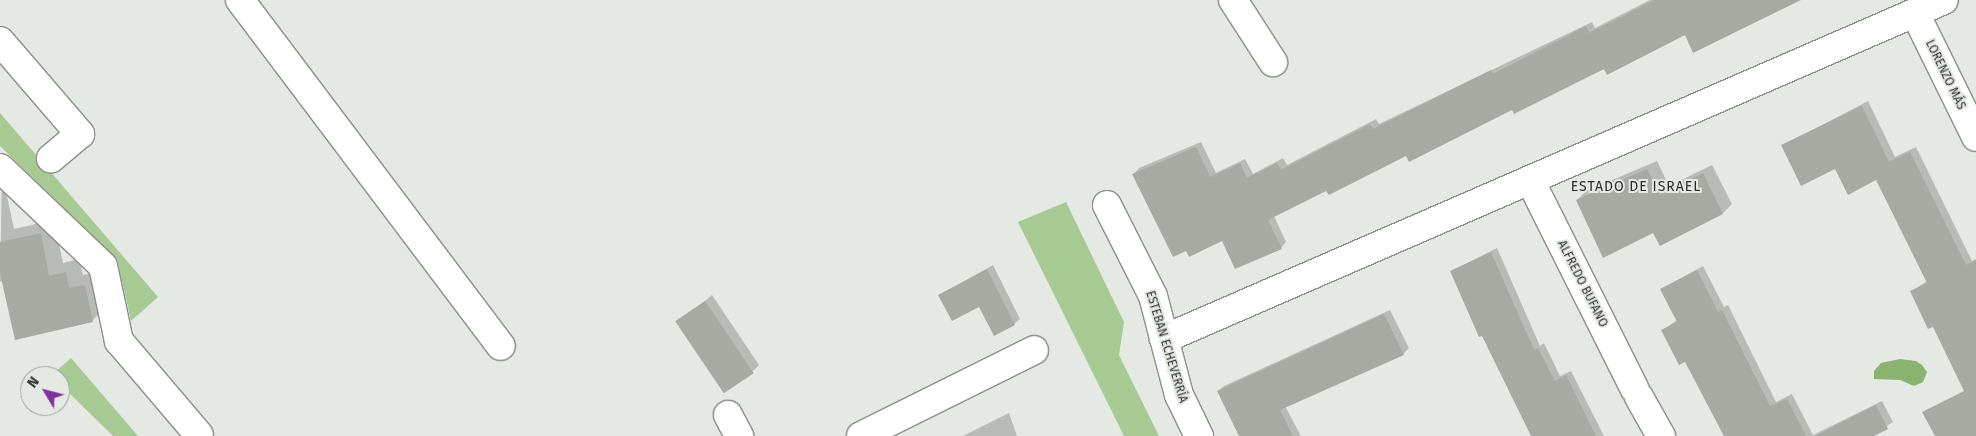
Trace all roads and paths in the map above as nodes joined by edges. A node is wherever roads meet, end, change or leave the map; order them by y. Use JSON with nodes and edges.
{"nodes":[{"id":1,"x":240,"y":0,"type":"edge"},
{"id":2,"x":1233,"y":0,"type":"edge"},
{"id":3,"x":1944,"y":0,"type":"edge"},
{"id":4,"x":1915,"y":12,"type":"junction"},
{"id":5,"x":0,"y":40,"type":"edge"},
{"id":6,"x":1273,"y":62,"type":"dead end"},
{"id":7,"x":1976,"y":137,"type":"edge"},
{"id":8,"x":51,"y":158,"type":"dead end"},
{"id":9,"x":0,"y":168,"type":"edge"},
{"id":10,"x":1530,"y":180,"type":"junction"},
{"id":11,"x":1107,"y":205,"type":"dead end"},
{"id":12,"x":1164,"y":339,"type":"junction"},
{"id":13,"x":500,"y":346,"type":"dead end"},
{"id":14,"x":1034,"y":350,"type":"dead end"},
{"id":15,"x":199,"y":435,"type":"edge"},
{"id":16,"x":861,"y":436,"type":"edge"},
{"id":17,"x":1199,"y":436,"type":"edge"},
{"id":18,"x":1661,"y":436,"type":"edge"}],
"edges":[{"from":1,"to":13,"type":"street"},
{"from":2,"to":6,"type":"street"},
{"from":3,"to":4,"type":"street"},
{"from":4,"to":7,"type":"street","name":"LORENZO MÁS"},
{"from":4,"to":10,"type":"street"},
{"from":5,"to":8,"type":"street"},
{"from":9,"to":15,"type":"street"},
{"from":10,"to":12,"type":"street"},
{"from":10,"to":18,"type":"street","name":"ALFREDO BUFANO"},
{"from":11,"to":12,"type":"street","name":"ESTEBAN ECHEVERRÍA"},
{"from":12,"to":17,"type":"street","name":"ESTEBAN ECHEVERRÍA"},
{"from":14,"to":16,"type":"street"}]}
